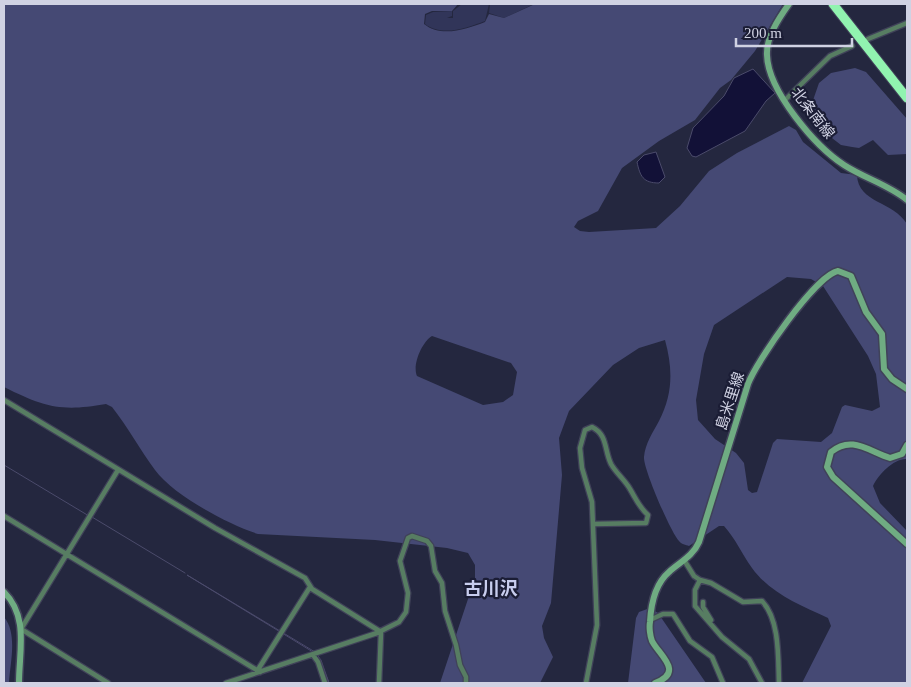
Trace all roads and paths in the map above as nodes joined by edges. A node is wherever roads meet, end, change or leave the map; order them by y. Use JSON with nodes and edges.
{"nodes":[{"id":1,"x":789,"y":4,"type":"edge"},
{"id":2,"x":833,"y":4,"type":"edge"},
{"id":3,"x":838,"y":4,"type":"edge"},
{"id":4,"x":907,"y":23,"type":"edge"},
{"id":5,"x":868,"y":39,"type":"dead end"},
{"id":6,"x":852,"y":46,"type":"dead end"},
{"id":7,"x":907,"y":92,"type":"edge"},
{"id":8,"x":907,"y":98,"type":"edge"},
{"id":9,"x":785,"y":100,"type":"junction"},
{"id":10,"x":907,"y":200,"type":"edge"},
{"id":11,"x":907,"y":389,"type":"edge"},
{"id":12,"x":4,"y":400,"type":"edge"},
{"id":13,"x":907,"y":445,"type":"edge"},
{"id":14,"x":118,"y":470,"type":"junction"},
{"id":15,"x":4,"y":516,"type":"edge"},
{"id":16,"x":593,"y":524,"type":"dead end"},
{"id":17,"x":907,"y":544,"type":"edge"},
{"id":18,"x":67,"y":555,"type":"junction"},
{"id":19,"x":684,"y":560,"type":"junction"},
{"id":20,"x":700,"y":580,"type":"junction"},
{"id":21,"x":310,"y":587,"type":"junction"},
{"id":22,"x":4,"y":592,"type":"edge"},
{"id":23,"x":703,"y":602,"type":"dead end"},
{"id":24,"x":650,"y":620,"type":"junction"},
{"id":25,"x":712,"y":624,"type":"junction"},
{"id":26,"x":21,"y":629,"type":"junction"},
{"id":27,"x":381,"y":632,"type":"junction"},
{"id":28,"x":313,"y":655,"type":"junction"},
{"id":29,"x":260,"y":672,"type":"junction"},
{"id":30,"x":19,"y":683,"type":"edge"},
{"id":31,"x":108,"y":683,"type":"edge"},
{"id":32,"x":226,"y":683,"type":"edge"},
{"id":33,"x":325,"y":683,"type":"edge"},
{"id":34,"x":379,"y":683,"type":"edge"},
{"id":35,"x":466,"y":683,"type":"edge"},
{"id":36,"x":586,"y":683,"type":"edge"},
{"id":37,"x":655,"y":683,"type":"edge"},
{"id":38,"x":724,"y":683,"type":"edge"},
{"id":39,"x":762,"y":683,"type":"edge"},
{"id":40,"x":778,"y":683,"type":"edge"}],
"edges":[{"from":1,"to":9,"type":"street","name":"北条南線"},
{"from":2,"to":8,"type":"highway"},
{"from":3,"to":7,"type":"highway"},
{"from":4,"to":5,"type":"street"},
{"from":6,"to":9,"type":"street"},
{"from":9,"to":10,"type":"street","name":"北条南線"},
{"from":11,"to":19,"type":"street","name":"島米里線"},
{"from":12,"to":14,"type":"street"},
{"from":13,"to":17,"type":"street"},
{"from":14,"to":18,"type":"street"},
{"from":14,"to":21,"type":"street"},
{"from":15,"to":18,"type":"street"},
{"from":16,"to":36,"type":"street"},
{"from":18,"to":26,"type":"street"},
{"from":18,"to":29,"type":"street"},
{"from":19,"to":20,"type":"street"},
{"from":19,"to":24,"type":"street","name":"島米里線"},
{"from":20,"to":25,"type":"street"},
{"from":20,"to":40,"type":"street"},
{"from":21,"to":27,"type":"street"},
{"from":21,"to":29,"type":"street"},
{"from":22,"to":26,"type":"street"},
{"from":23,"to":25,"type":"street"},
{"from":24,"to":37,"type":"street","name":"島米里線"},
{"from":24,"to":38,"type":"street"},
{"from":25,"to":39,"type":"street"},
{"from":26,"to":30,"type":"street"},
{"from":26,"to":31,"type":"street"},
{"from":27,"to":28,"type":"street"},
{"from":27,"to":34,"type":"street"},
{"from":27,"to":35,"type":"street"},
{"from":28,"to":29,"type":"street"},
{"from":28,"to":33,"type":"street"},
{"from":29,"to":32,"type":"street"}]}
